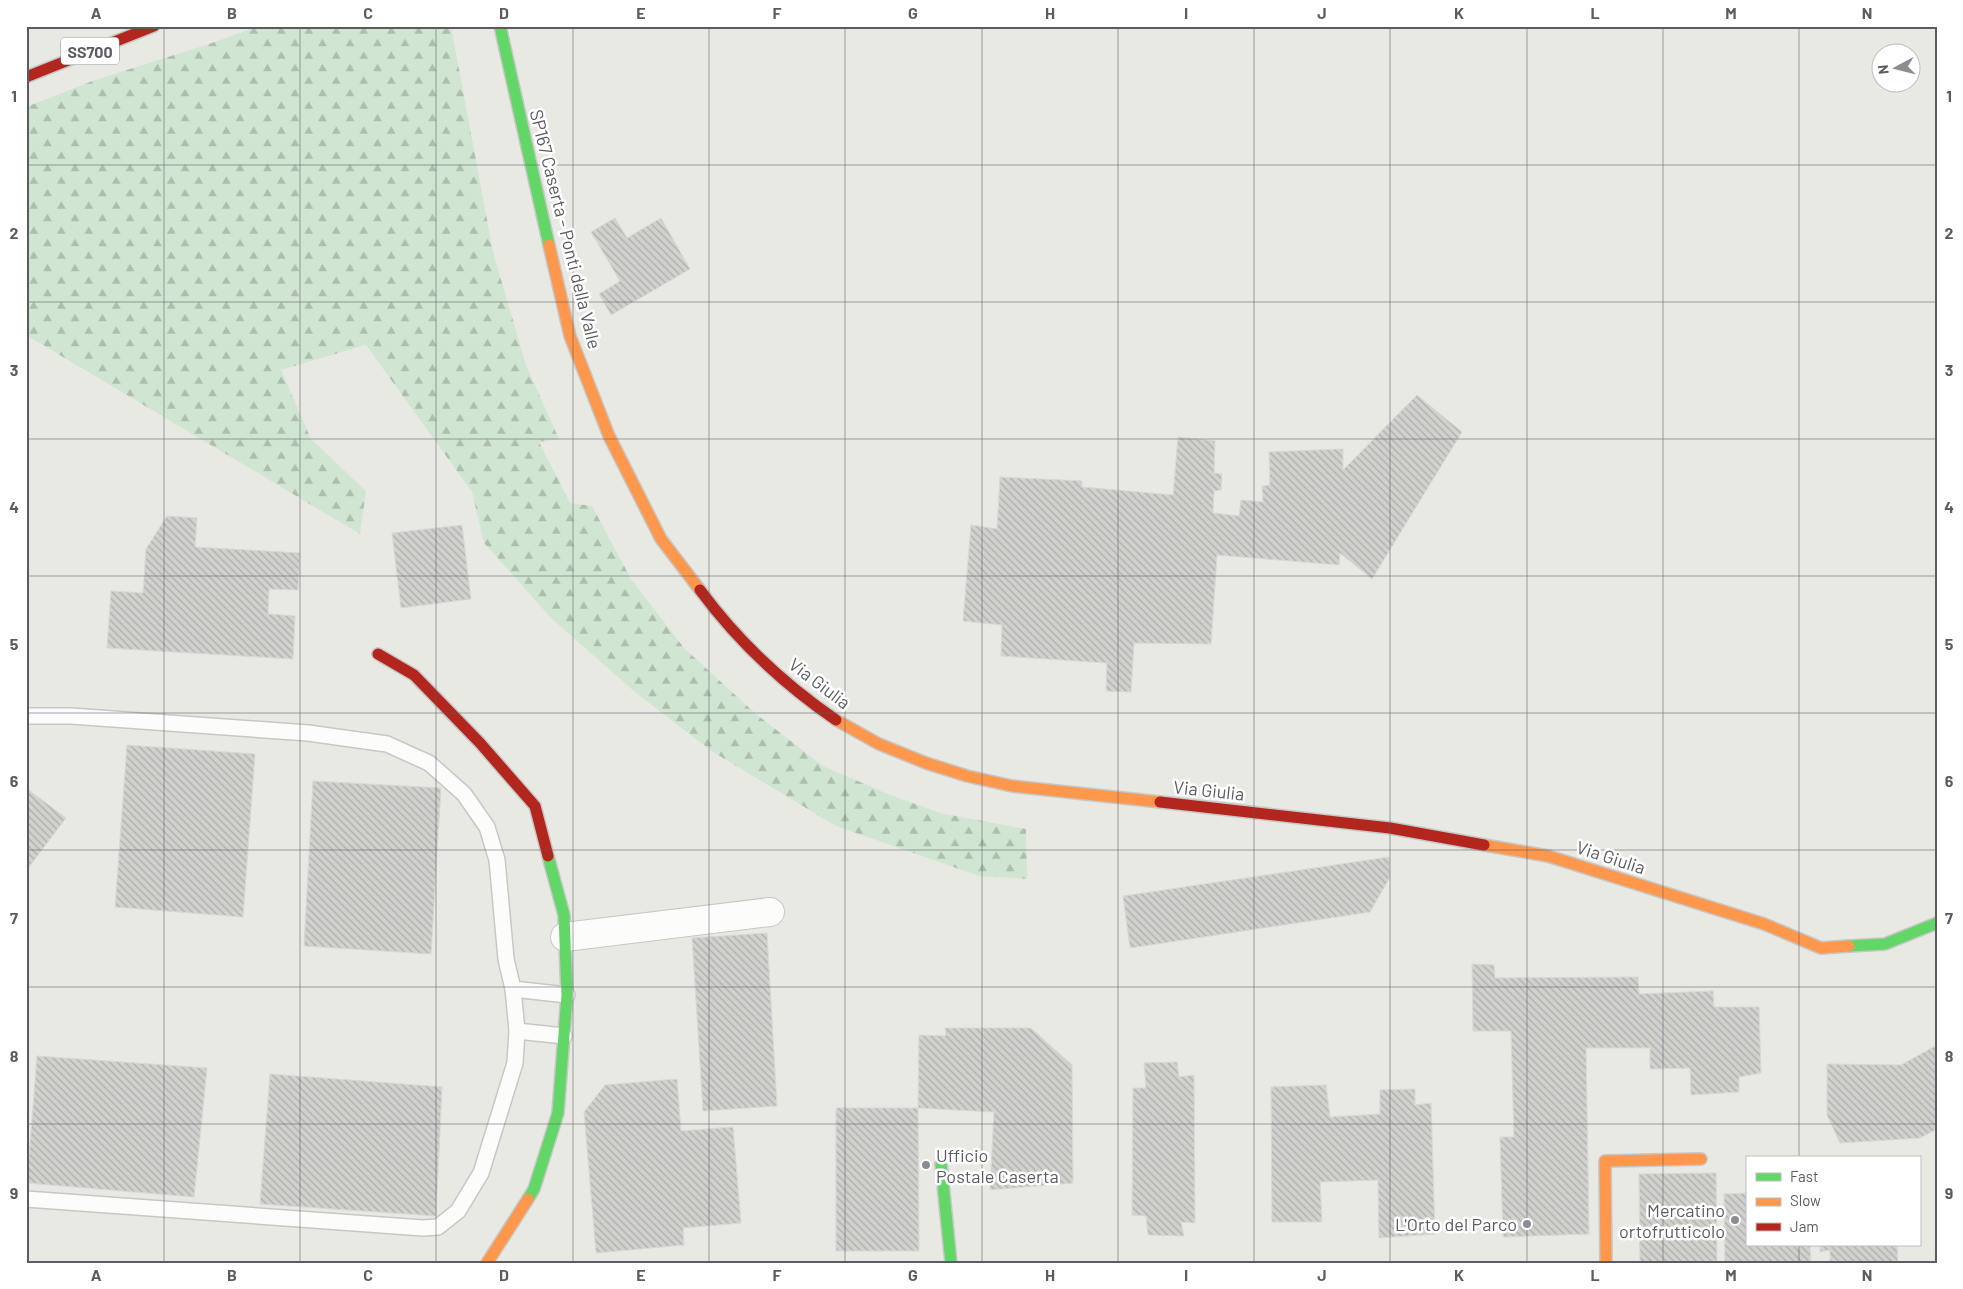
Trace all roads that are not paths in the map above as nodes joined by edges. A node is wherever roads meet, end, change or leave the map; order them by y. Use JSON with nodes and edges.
{"nodes":[{"id":1,"x":154,"y":26,"type":"edge"},
{"id":2,"x":500,"y":26,"type":"edge"},
{"id":3,"x":26,"y":77,"type":"edge"},
{"id":4,"x":609,"y":436,"type":"joint"},
{"id":5,"x":378,"y":654,"type":"dead end"},
{"id":6,"x":26,"y":716,"type":"edge"},
{"id":7,"x":770,"y":912,"type":"dead end"},
{"id":8,"x":1937,"y":923,"type":"edge"},
{"id":9,"x":565,"y":937,"type":"junction"},
{"id":10,"x":513,"y":989,"type":"junction"},
{"id":11,"x":568,"y":995,"type":"junction"},
{"id":12,"x":517,"y":1031,"type":"junction"},
{"id":13,"x":564,"y":1036,"type":"junction"},
{"id":14,"x":1701,"y":1159,"type":"dead end"},
{"id":15,"x":941,"y":1164,"type":"dead end"},
{"id":16,"x":26,"y":1199,"type":"edge"},
{"id":17,"x":487,"y":1263,"type":"edge"},
{"id":18,"x":951,"y":1263,"type":"edge"},
{"id":19,"x":1606,"y":1263,"type":"edge"}],
"edges":[{"from":1,"to":3,"type":"main road","number":"SS700"},
{"from":2,"to":4,"type":"main road","name":"SP167 Caserta - Ponti della Valle"},
{"from":4,"to":8,"type":"main road","name":"Via Giulia"},
{"from":5,"to":9,"type":"main road"},
{"from":6,"to":10,"type":"lane"},
{"from":7,"to":9,"type":"street"},
{"from":9,"to":11,"type":"main road"},
{"from":10,"to":11,"type":"lane"},
{"from":10,"to":12,"type":"lane"},
{"from":11,"to":13,"type":"main road"},
{"from":12,"to":13,"type":"lane"},
{"from":12,"to":16,"type":"lane"},
{"from":13,"to":17,"type":"main road"},
{"from":14,"to":19,"type":"main road"},
{"from":15,"to":18,"type":"main road"}]}
